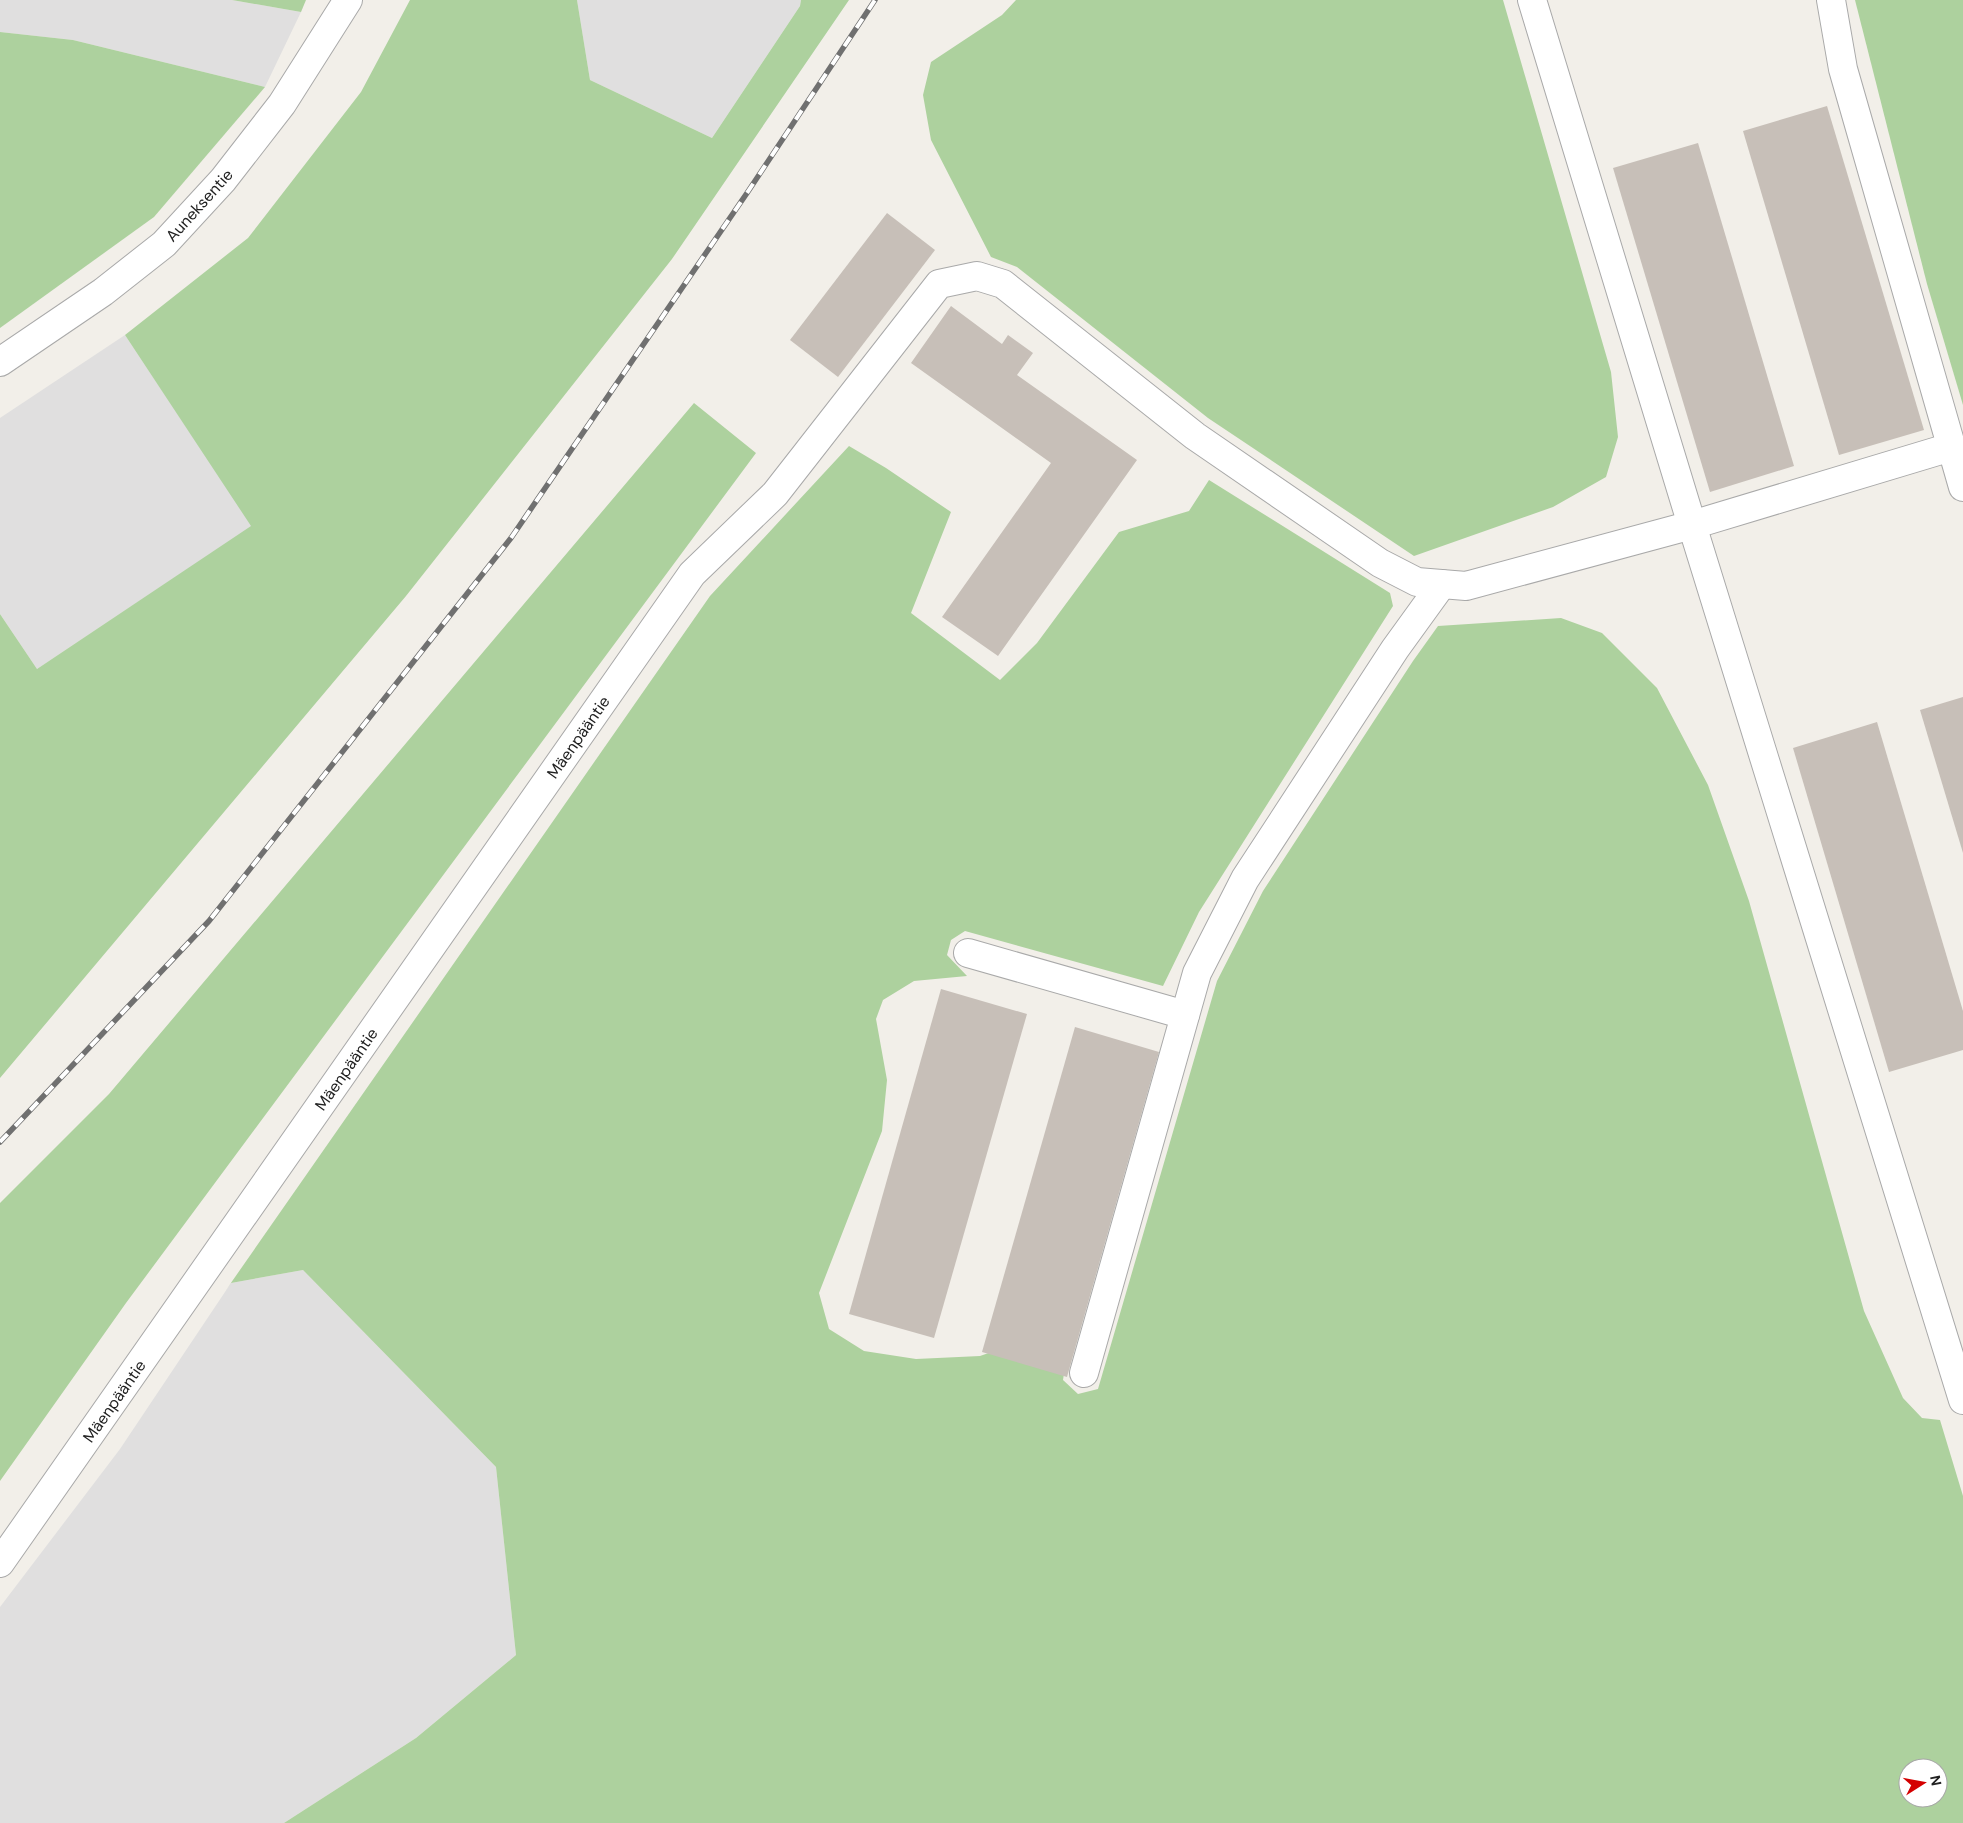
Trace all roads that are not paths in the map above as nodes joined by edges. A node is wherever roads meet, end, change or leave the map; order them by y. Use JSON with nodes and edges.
{"nodes":[{"id":1,"x":348,"y":0,"type":"edge"},
{"id":2,"x":1532,"y":0,"type":"edge"},
{"id":3,"x":1831,"y":0,"type":"edge"},
{"id":4,"x":0,"y":362,"type":"edge"},
{"id":5,"x":1951,"y":447,"type":"junction"},
{"id":6,"x":1963,"y":488,"type":"edge"},
{"id":7,"x":1692,"y":525,"type":"junction"},
{"id":8,"x":1442,"y":584,"type":"junction"},
{"id":9,"x":968,"y":953,"type":"dead end"},
{"id":10,"x":1185,"y":1015,"type":"junction"},
{"id":11,"x":1084,"y":1373,"type":"dead end"},
{"id":12,"x":1963,"y":1400,"type":"edge"},
{"id":13,"x":0,"y":1563,"type":"edge"}],
"edges":[{"from":1,"to":4,"type":"street","name":"Auneksentie"},
{"from":2,"to":7,"type":"street"},
{"from":3,"to":5,"type":"street"},
{"from":5,"to":6,"type":"street"},
{"from":5,"to":7,"type":"street","name":"Mäenpääntie"},
{"from":7,"to":8,"type":"street","name":"Mäenpääntie"},
{"from":7,"to":12,"type":"street"},
{"from":8,"to":10,"type":"street"},
{"from":8,"to":13,"type":"street","name":"Mäenpääntie"},
{"from":9,"to":10,"type":"street"},
{"from":10,"to":11,"type":"street"}]}
